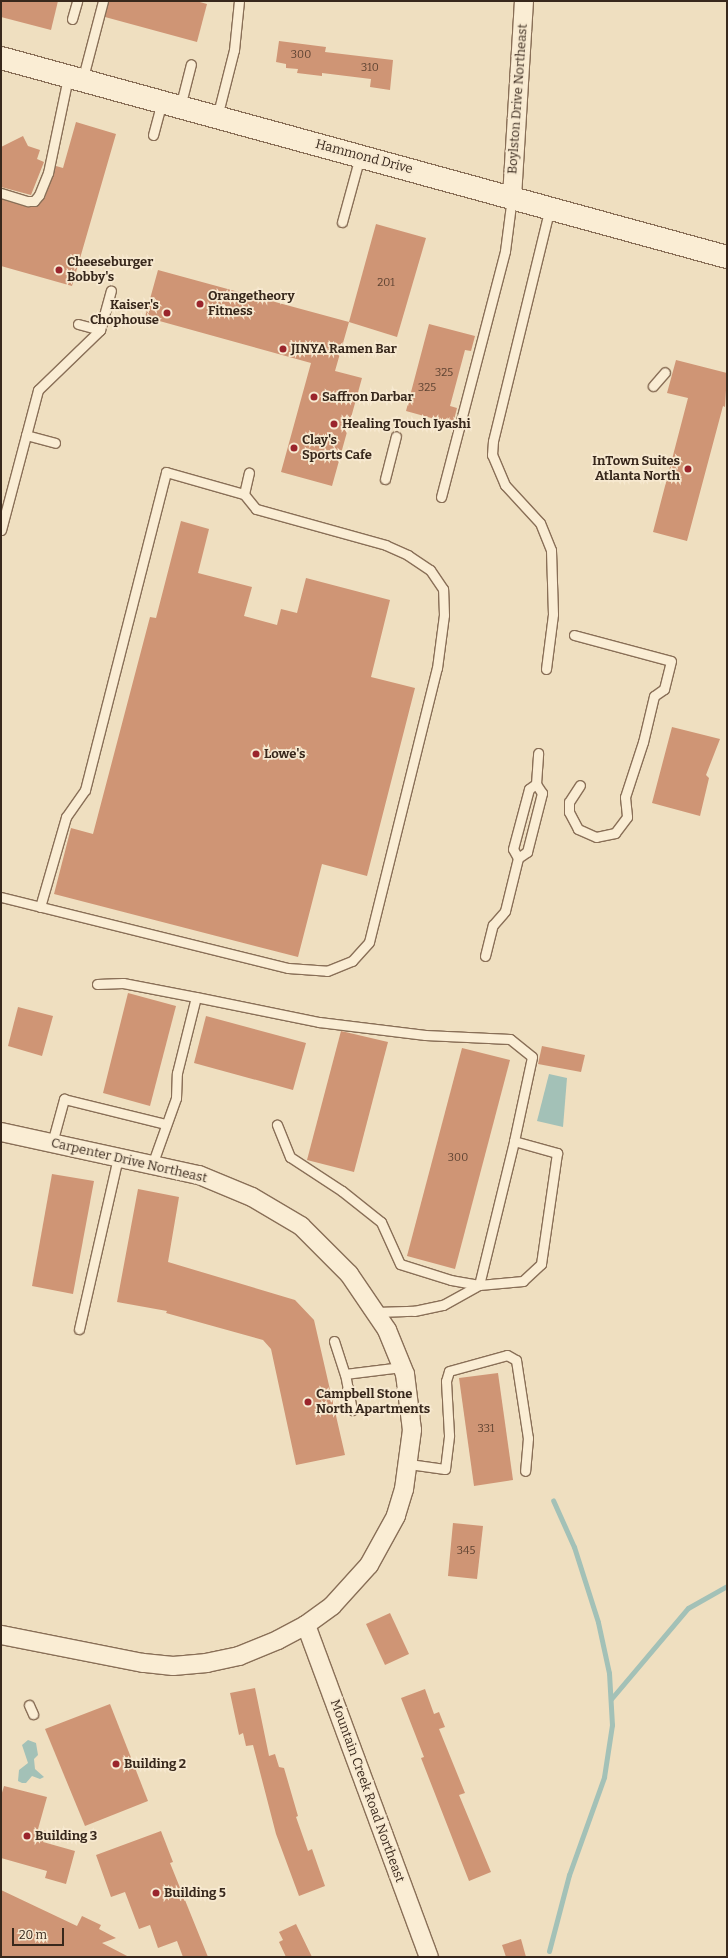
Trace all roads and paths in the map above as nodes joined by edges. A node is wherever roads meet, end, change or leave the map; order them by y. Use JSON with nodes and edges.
{"nodes":[{"id":1,"x":77,"y":1,"type":"edge"},
{"id":2,"x":103,"y":1,"type":"edge"},
{"id":3,"x":239,"y":1,"type":"edge"},
{"id":4,"x":524,"y":1,"type":"edge"},
{"id":5,"x":72,"y":19,"type":"dead end"},
{"id":6,"x":2,"y":61,"type":"edge"},
{"id":7,"x":191,"y":64,"type":"dead end"},
{"id":8,"x":75,"y":79,"type":"junction"},
{"id":9,"x":171,"y":104,"type":"junction"},
{"id":10,"x":217,"y":117,"type":"junction"},
{"id":11,"x":153,"y":136,"type":"dead end"},
{"id":12,"x":360,"y":156,"type":"junction"},
{"id":13,"x":1,"y":193,"type":"edge"},
{"id":14,"x":512,"y":197,"type":"junction"},
{"id":15,"x":550,"y":208,"type":"junction"},
{"id":16,"x":342,"y":222,"type":"dead end"},
{"id":17,"x":727,"y":257,"type":"edge"},
{"id":18,"x":111,"y":290,"type":"dead end"},
{"id":19,"x":78,"y":324,"type":"dead end"},
{"id":20,"x":100,"y":330,"type":"junction"},
{"id":21,"x":665,"y":372,"type":"dead end"},
{"id":22,"x":653,"y":386,"type":"dead end"},
{"id":23,"x":26,"y":435,"type":"junction"},
{"id":24,"x":396,"y":436,"type":"dead end"},
{"id":25,"x":55,"y":443,"type":"dead end"},
{"id":26,"x":249,"y":473,"type":"dead end"},
{"id":27,"x":385,"y":479,"type":"dead end"},
{"id":28,"x":244,"y":494,"type":"junction"},
{"id":29,"x":441,"y":497,"type":"dead end"},
{"id":30,"x":1,"y":530,"type":"edge"},
{"id":31,"x":574,"y":635,"type":"dead end"},
{"id":32,"x":546,"y":669,"type":"dead end"},
{"id":33,"x":538,"y":753,"type":"dead end"},
{"id":34,"x":536,"y":784,"type":"junction"},
{"id":35,"x":580,"y":785,"type":"dead end"},
{"id":36,"x":518,"y":858,"type":"junction"},
{"id":37,"x":1,"y":897,"type":"edge"},
{"id":38,"x":40,"y":907,"type":"junction"},
{"id":39,"x":485,"y":956,"type":"dead end"},
{"id":40,"x":97,"y":984,"type":"dead end"},
{"id":41,"x":196,"y":997,"type":"junction"},
{"id":42,"x":166,"y":1124,"type":"junction"},
{"id":43,"x":277,"y":1124,"type":"dead end"},
{"id":44,"x":1,"y":1132,"type":"edge"},
{"id":45,"x":514,"y":1141,"type":"junction"},
{"id":46,"x":52,"y":1143,"type":"junction"},
{"id":47,"x":118,"y":1158,"type":"junction"},
{"id":48,"x":152,"y":1165,"type":"junction"},
{"id":49,"x":479,"y":1285,"type":"junction"},
{"id":50,"x":376,"y":1312,"type":"junction"},
{"id":51,"x":79,"y":1329,"type":"dead end"},
{"id":52,"x":334,"y":1341,"type":"dead end"},
{"id":53,"x":402,"y":1367,"type":"junction"},
{"id":54,"x":345,"y":1374,"type":"junction"},
{"id":55,"x":352,"y":1410,"type":"dead end"},
{"id":56,"x":409,"y":1464,"type":"junction"},
{"id":57,"x":525,"y":1471,"type":"dead end"},
{"id":58,"x":306,"y":1625,"type":"junction"},
{"id":59,"x":1,"y":1636,"type":"edge"},
{"id":60,"x":29,"y":1705,"type":"dead end"},
{"id":61,"x":33,"y":1714,"type":"dead end"},
{"id":62,"x":429,"y":1957,"type":"edge"}],
"edges":[{"from":1,"to":5,"type":"lane"},
{"from":2,"to":8,"type":"lane"},
{"from":3,"to":10,"type":"lane"},
{"from":4,"to":14,"type":"street","name":"Boylston Drive Northeast"},
{"from":6,"to":8,"type":"street","name":"Hammond Drive"},
{"from":7,"to":9,"type":"lane"},
{"from":8,"to":9,"type":"street","name":"Hammond Drive"},
{"from":8,"to":13,"type":"lane"},
{"from":9,"to":10,"type":"street","name":"Hammond Drive"},
{"from":9,"to":11,"type":"lane"},
{"from":10,"to":12,"type":"street","name":"Hammond Drive"},
{"from":12,"to":14,"type":"street","name":"Hammond Drive"},
{"from":12,"to":16,"type":"lane"},
{"from":14,"to":15,"type":"street","name":"Hammond Drive"},
{"from":14,"to":29,"type":"lane"},
{"from":15,"to":17,"type":"street","name":"Hammond Drive"},
{"from":15,"to":32,"type":"lane"},
{"from":18,"to":20,"type":"lane"},
{"from":19,"to":20,"type":"lane"},
{"from":20,"to":23,"type":"lane"},
{"from":21,"to":22,"type":"lane"},
{"from":23,"to":25,"type":"lane"},
{"from":23,"to":30,"type":"lane"},
{"from":24,"to":27,"type":"lane"},
{"from":26,"to":28,"type":"lane"},
{"from":28,"to":38,"type":"lane"},
{"from":28,"to":38,"type":"lane"},
{"from":31,"to":35,"type":"lane"},
{"from":33,"to":34,"type":"lane"},
{"from":34,"to":36,"type":"lane"},
{"from":34,"to":36,"type":"lane"},
{"from":36,"to":39,"type":"lane"},
{"from":37,"to":38,"type":"lane"},
{"from":40,"to":41,"type":"lane"},
{"from":41,"to":42,"type":"lane"},
{"from":41,"to":45,"type":"lane"},
{"from":42,"to":46,"type":"lane"},
{"from":42,"to":48,"type":"lane"},
{"from":43,"to":49,"type":"lane"},
{"from":44,"to":46,"type":"street","name":"Carpenter Drive Northeast"},
{"from":45,"to":49,"type":"lane"},
{"from":45,"to":49,"type":"lane"},
{"from":46,"to":47,"type":"street","name":"Carpenter Drive Northeast"},
{"from":47,"to":48,"type":"street","name":"Carpenter Drive Northeast"},
{"from":47,"to":51,"type":"lane"},
{"from":48,"to":50,"type":"street","name":"Carpenter Drive Northeast"},
{"from":49,"to":50,"type":"lane"},
{"from":50,"to":53,"type":"street","name":"Carpenter Drive Northeast"},
{"from":52,"to":54,"type":"lane"},
{"from":53,"to":54,"type":"lane"},
{"from":53,"to":56,"type":"street","name":"Carpenter Drive Northeast"},
{"from":54,"to":55,"type":"lane"},
{"from":56,"to":57,"type":"lane"},
{"from":56,"to":58,"type":"street","name":"Carpenter Drive Northeast"},
{"from":58,"to":59,"type":"street","name":"Carpenter Drive Northeast"},
{"from":58,"to":62,"type":"street","name":"Mountain Creek Road Northeast"},
{"from":60,"to":61,"type":"lane"}]}
